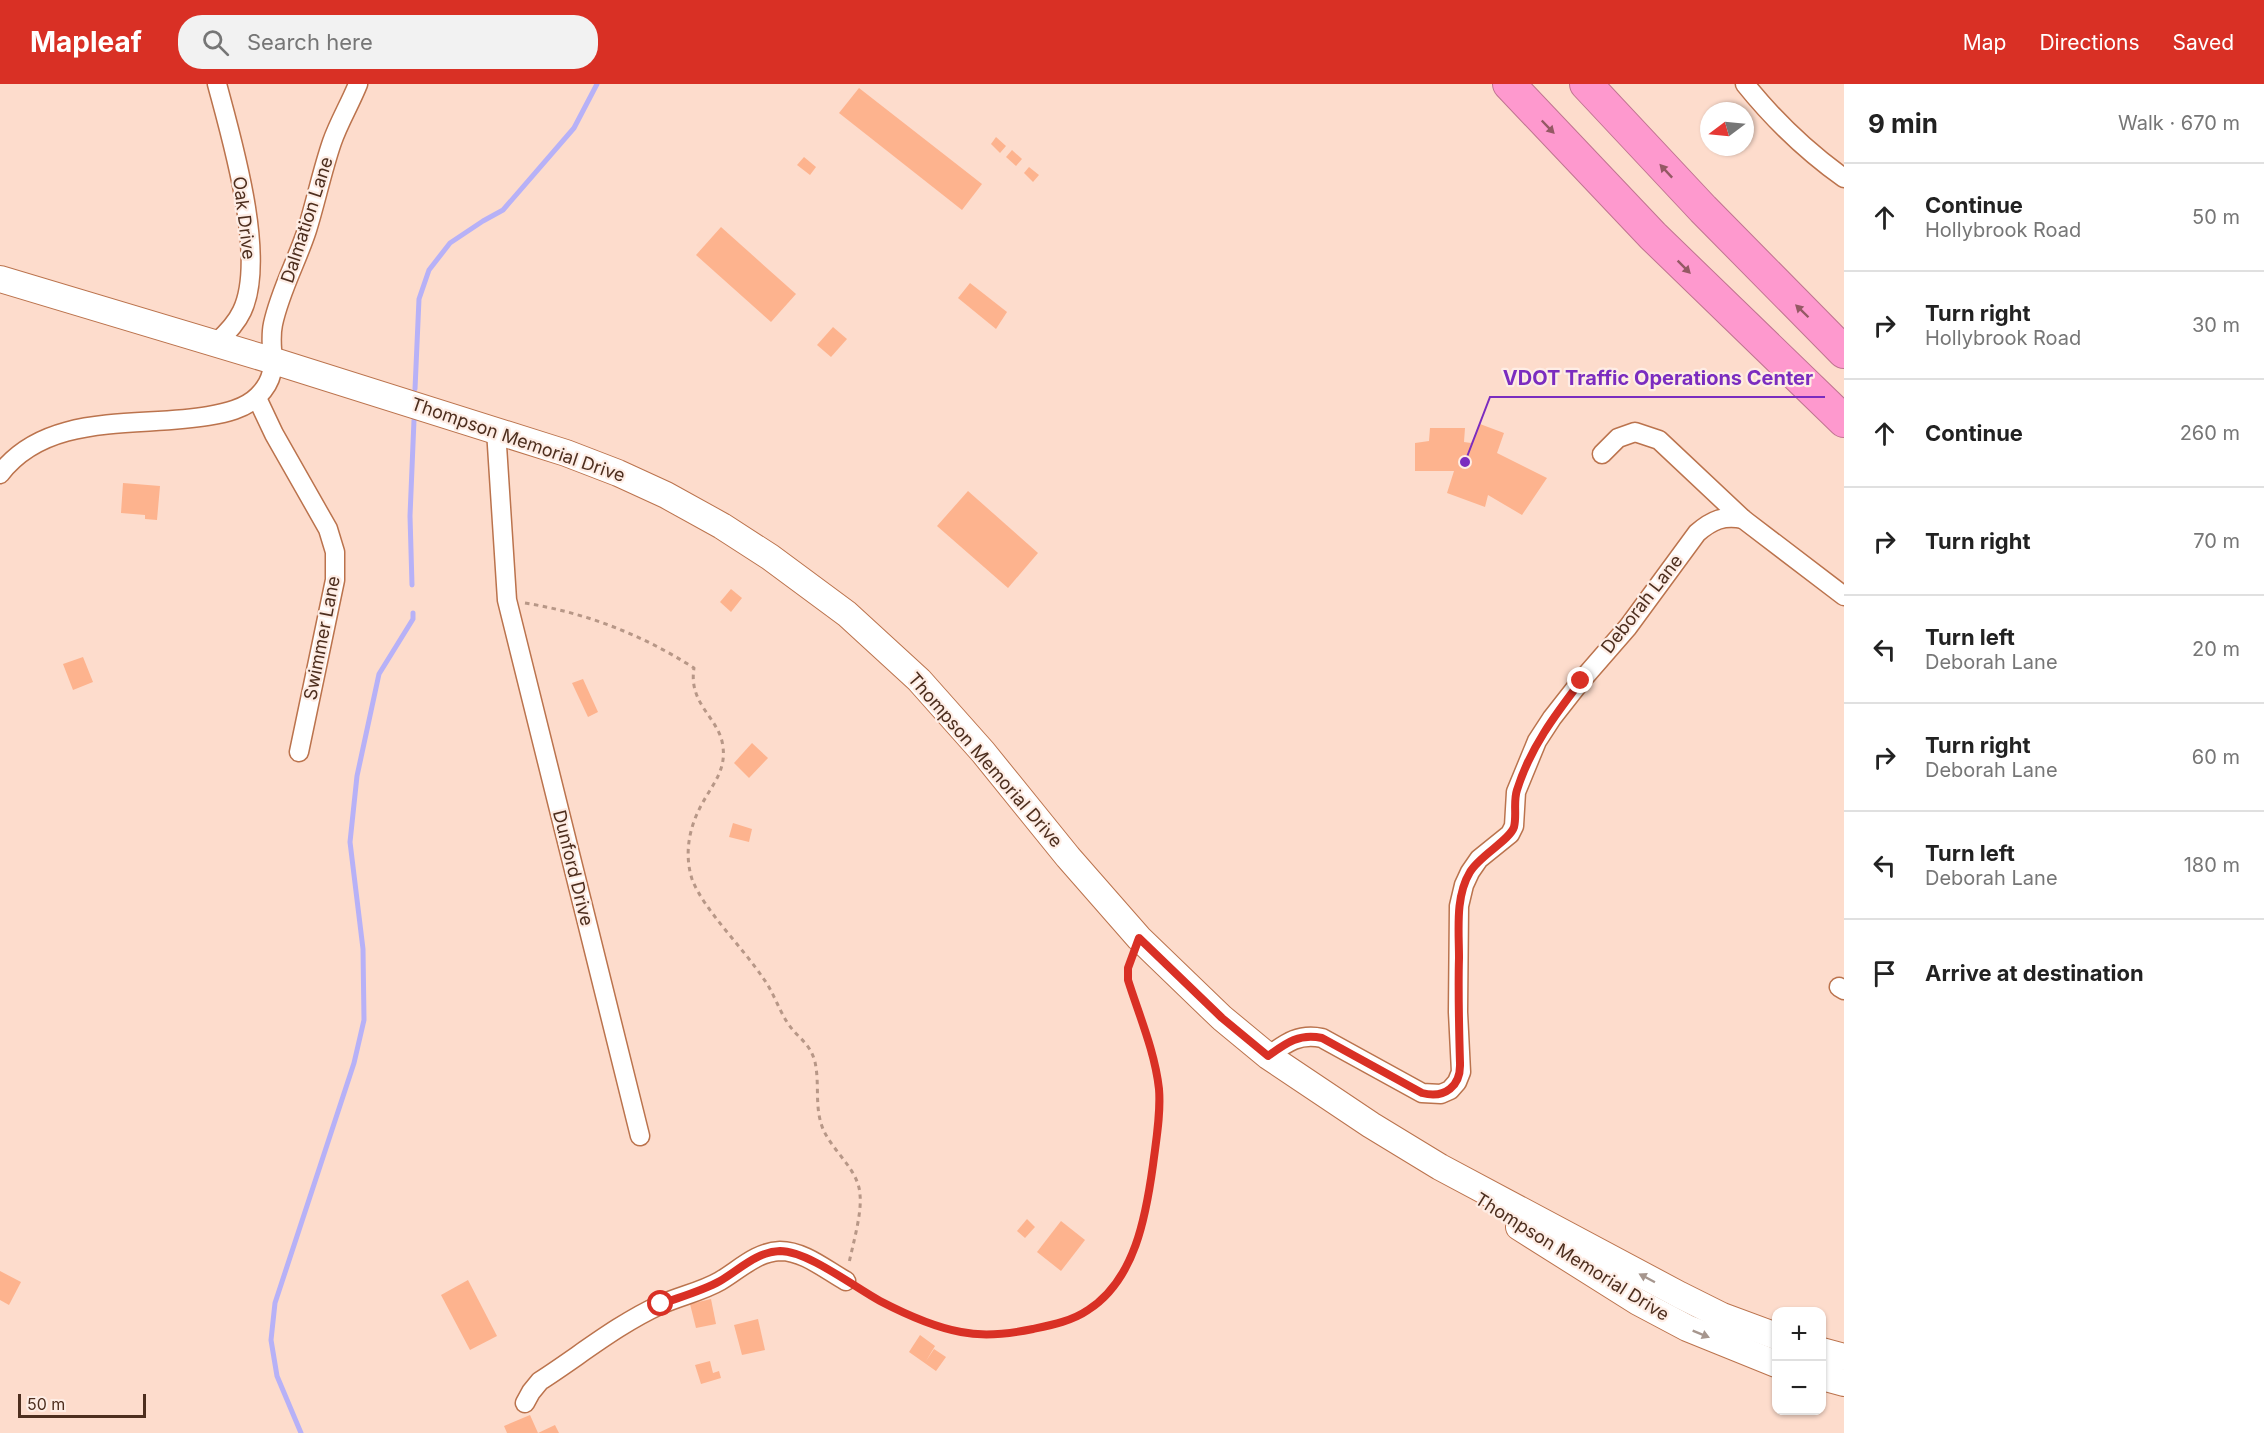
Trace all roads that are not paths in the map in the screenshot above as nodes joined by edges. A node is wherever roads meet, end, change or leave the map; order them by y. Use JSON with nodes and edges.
{"nodes":[{"id":1,"x":217,"y":84,"type":"edge"},
{"id":2,"x":357,"y":84,"type":"edge"},
{"id":3,"x":1509,"y":84,"type":"edge"},
{"id":4,"x":1586,"y":84,"type":"edge"},
{"id":5,"x":1745,"y":84,"type":"edge"},
{"id":6,"x":1844,"y":178,"type":"edge"},
{"id":7,"x":0,"y":279,"type":"edge"},
{"id":8,"x":216,"y":343,"type":"junction"},
{"id":9,"x":1844,"y":352,"type":"edge"},
{"id":10,"x":274,"y":361,"type":"junction"},
{"id":11,"x":256,"y":398,"type":"junction"},
{"id":12,"x":1844,"y":421,"type":"edge"},
{"id":13,"x":496,"y":430,"type":"junction"},
{"id":14,"x":1602,"y":454,"type":"dead end"},
{"id":15,"x":0,"y":474,"type":"edge"},
{"id":16,"x":1743,"y":519,"type":"junction"},
{"id":17,"x":1844,"y":596,"type":"edge"},
{"id":18,"x":299,"y":752,"type":"dead end"},
{"id":19,"x":1268,"y":1056,"type":"junction"},
{"id":20,"x":640,"y":1136,"type":"dead end"},
{"id":21,"x":1440,"y":1167,"type":"junction"},
{"id":22,"x":846,"y":1281,"type":"road end"},
{"id":23,"x":1772,"y":1335,"type":"edge"},
{"id":24,"x":1826,"y":1352,"type":"edge"},
{"id":25,"x":1844,"y":1357,"type":"edge"},
{"id":26,"x":1772,"y":1362,"type":"edge"},
{"id":27,"x":1826,"y":1378,"type":"edge"},
{"id":28,"x":1844,"y":1383,"type":"edge"},
{"id":29,"x":525,"y":1403,"type":"dead end"}],
"edges":[{"from":1,"to":8,"type":"street","name":"Oak Drive"},
{"from":2,"to":10,"type":"street","name":"Dalmation Lane"},
{"from":3,"to":12,"type":"highway","one_way":true},
{"from":9,"to":4,"type":"highway","one_way":true},
{"from":5,"to":6,"type":"street"},
{"from":7,"to":8,"type":"main road","name":"Thompson Memorial Drive"},
{"from":8,"to":10,"type":"main road","name":"Thompson Memorial Drive"},
{"from":10,"to":11,"type":"street"},
{"from":10,"to":13,"type":"main road","name":"Thompson Memorial Drive"},
{"from":11,"to":15,"type":"street"},
{"from":11,"to":18,"type":"street","name":"Swimmer Lane"},
{"from":13,"to":19,"type":"main road","name":"Thompson Memorial Drive"},
{"from":13,"to":20,"type":"street","name":"Dunford Drive"},
{"from":14,"to":16,"type":"street"},
{"from":16,"to":17,"type":"street"},
{"from":16,"to":19,"type":"street","name":"Deborah Lane"},
{"from":19,"to":21,"type":"main road","name":"Thompson Memorial Drive"},
{"from":23,"to":21,"type":"main road","name":"Thompson Memorial Drive","one_way":true},
{"from":21,"to":26,"type":"main road","name":"Thompson Memorial Drive","one_way":true},
{"from":22,"to":29,"type":"street"},
{"from":24,"to":25,"type":"main road"},
{"from":27,"to":28,"type":"main road"}]}
